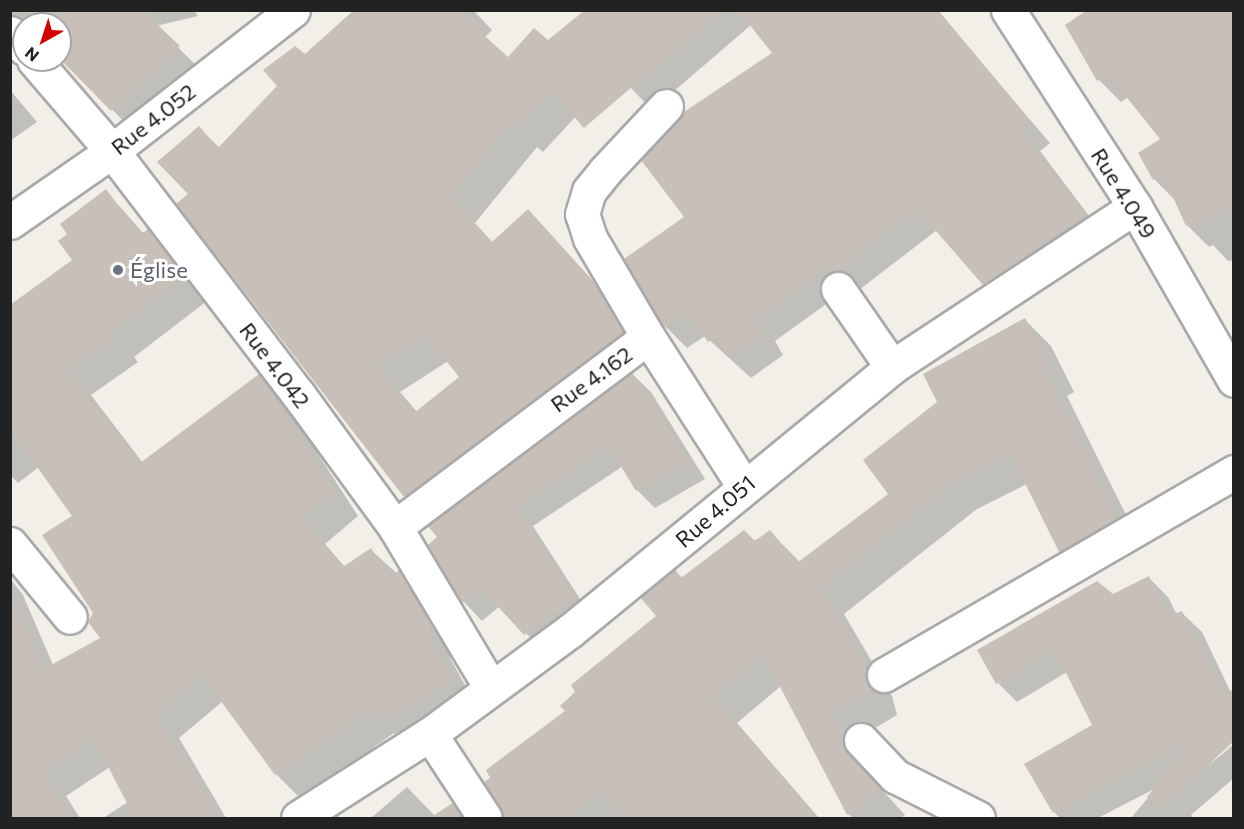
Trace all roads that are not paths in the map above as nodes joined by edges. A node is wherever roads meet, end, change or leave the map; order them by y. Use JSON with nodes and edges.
{"nodes":[{"id":1,"x":292,"y":10,"type":"edge"},
{"id":2,"x":1008,"y":10,"type":"edge"},
{"id":3,"x":44,"y":72,"type":"edge"},
{"id":4,"x":666,"y":106,"type":"dead end"},
{"id":5,"x":112,"y":151,"type":"junction"},
{"id":6,"x":1134,"y":207,"type":"junction"},
{"id":7,"x":10,"y":222,"type":"edge"},
{"id":8,"x":838,"y":289,"type":"dead end"},
{"id":9,"x":648,"y":337,"type":"junction"},
{"id":10,"x":892,"y":367,"type":"junction"},
{"id":11,"x":1233,"y":380,"type":"edge"},
{"id":12,"x":1233,"y":472,"type":"edge"},
{"id":13,"x":743,"y":485,"type":"junction"},
{"id":14,"x":395,"y":527,"type":"junction"},
{"id":15,"x":10,"y":544,"type":"edge"},
{"id":16,"x":70,"y":617,"type":"dead end"},
{"id":17,"x":884,"y":675,"type":"dead end"},
{"id":18,"x":491,"y":688,"type":"junction"},
{"id":19,"x":430,"y":734,"type":"junction"},
{"id":20,"x":861,"y":740,"type":"dead end"},
{"id":21,"x":298,"y":819,"type":"edge"},
{"id":22,"x":485,"y":819,"type":"edge"},
{"id":23,"x":978,"y":819,"type":"edge"}],
"edges":[{"from":1,"to":5,"type":"street","name":"Rue 4.052"},
{"from":2,"to":6,"type":"street","name":"Rue 4.049"},
{"from":3,"to":5,"type":"street","name":"Rue 4.042"},
{"from":4,"to":9,"type":"street"},
{"from":5,"to":7,"type":"street","name":"Rue 4.052"},
{"from":5,"to":14,"type":"street","name":"Rue 4.042"},
{"from":6,"to":10,"type":"street","name":"Rue 4.051"},
{"from":6,"to":11,"type":"street","name":"Rue 4.049"},
{"from":8,"to":10,"type":"street"},
{"from":9,"to":13,"type":"street","name":"Rue 4.162"},
{"from":9,"to":14,"type":"street","name":"Rue 4.162"},
{"from":10,"to":13,"type":"street","name":"Rue 4.051"},
{"from":12,"to":17,"type":"street"},
{"from":13,"to":18,"type":"street","name":"Rue 4.051"},
{"from":14,"to":18,"type":"street","name":"Rue 4.042"},
{"from":15,"to":16,"type":"street"},
{"from":18,"to":19,"type":"street","name":"Rue 4.051"},
{"from":19,"to":21,"type":"street","name":"Rue 4.051"},
{"from":19,"to":22,"type":"street"},
{"from":20,"to":23,"type":"street"}]}
